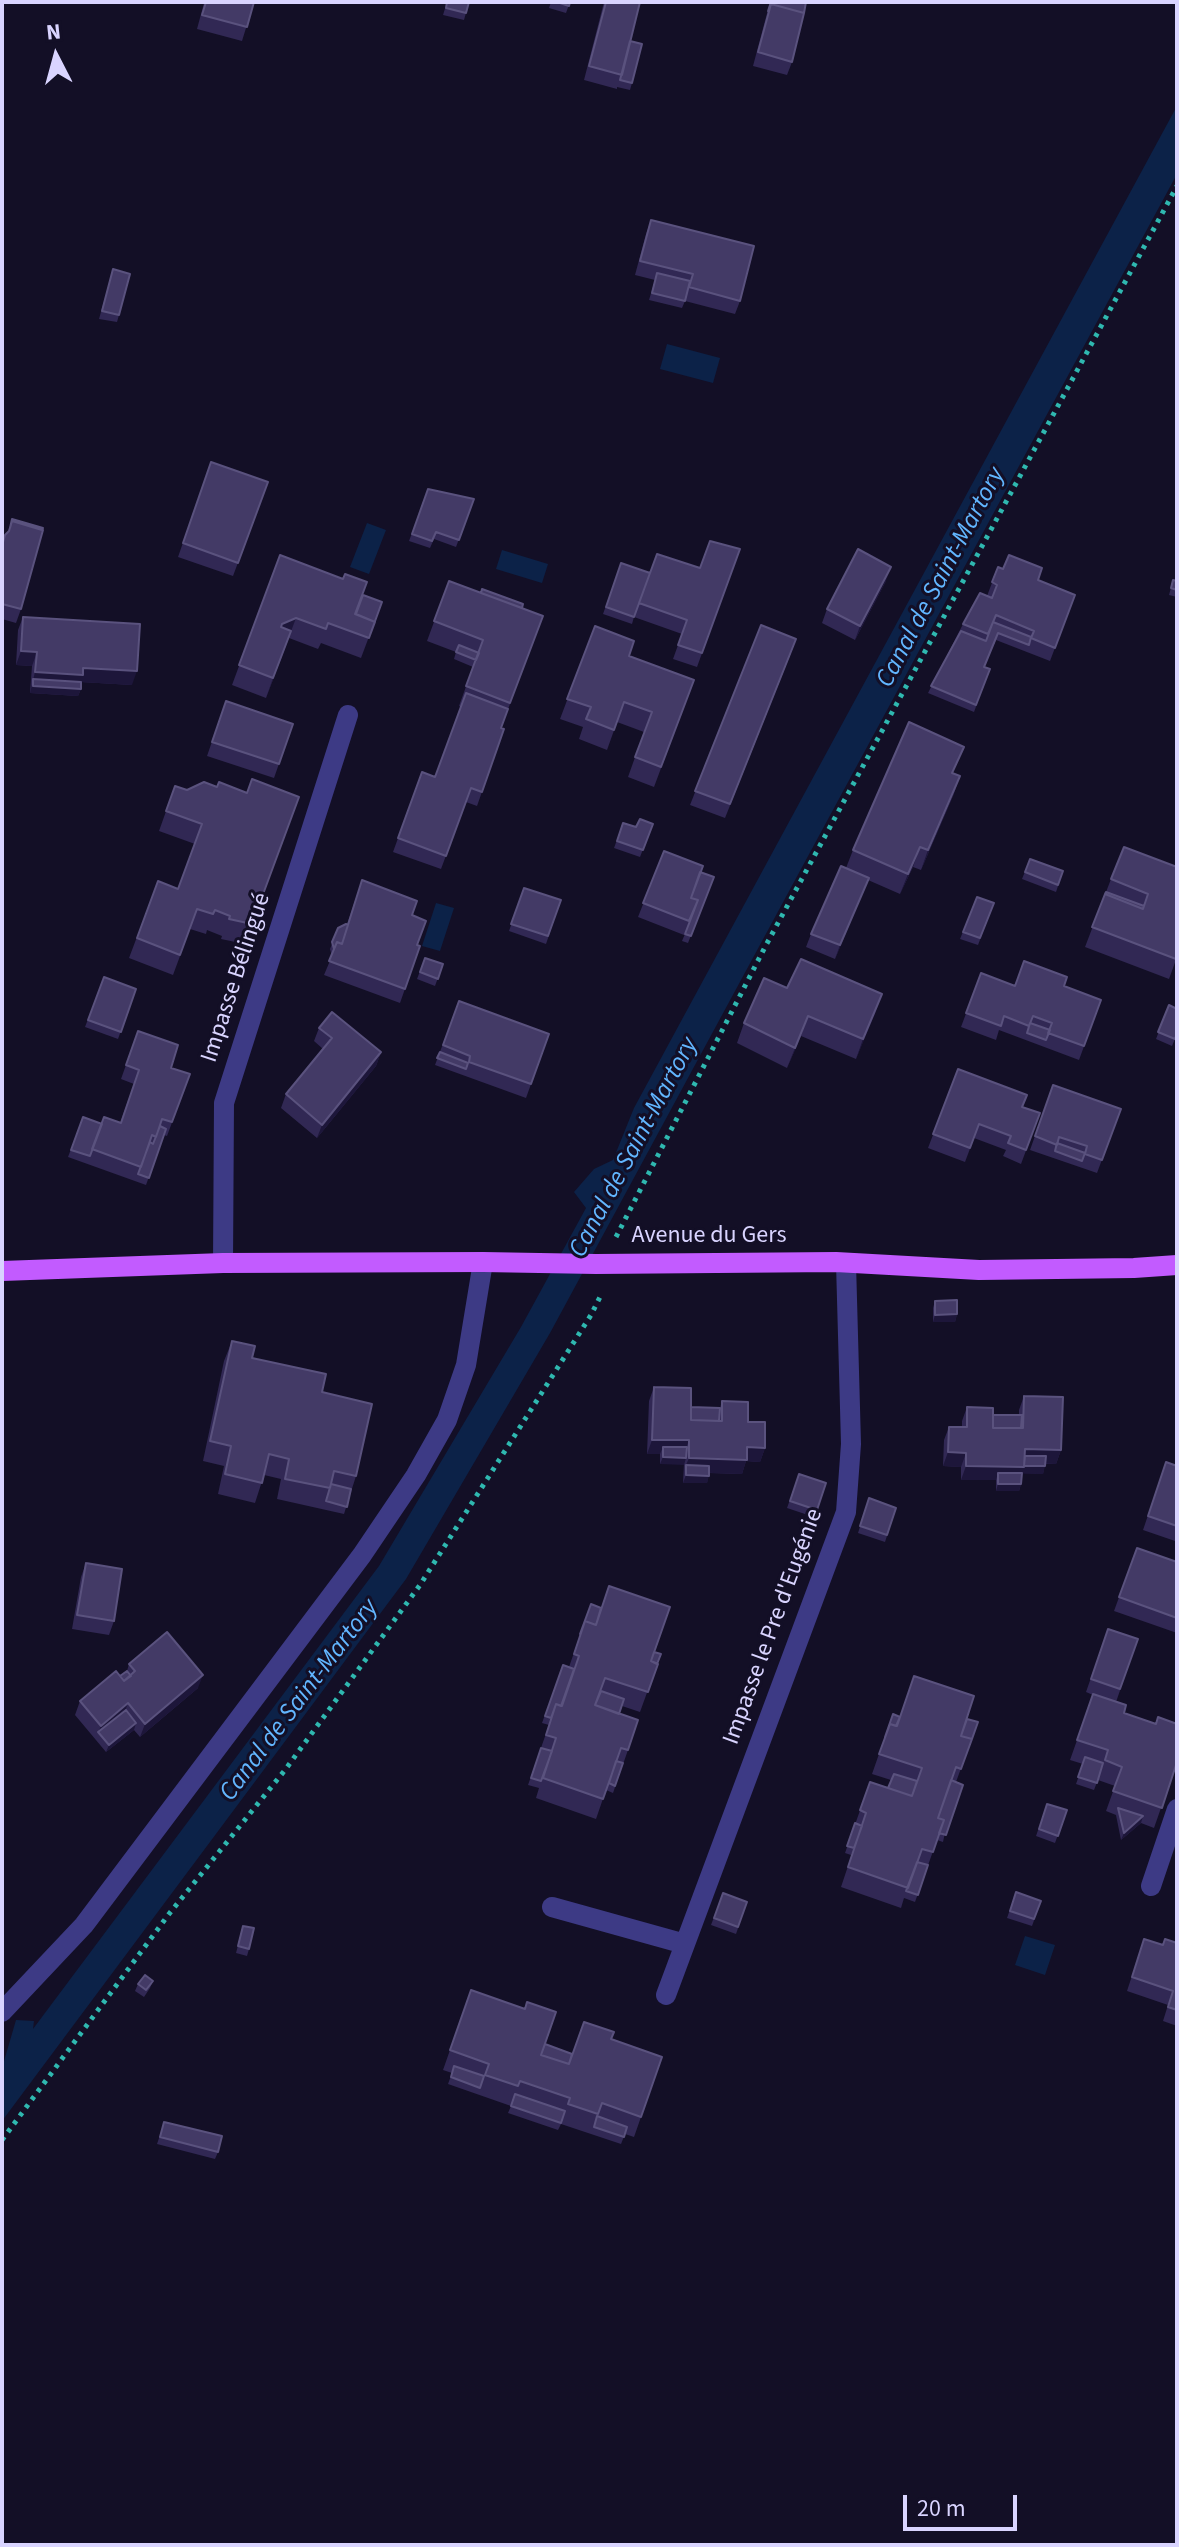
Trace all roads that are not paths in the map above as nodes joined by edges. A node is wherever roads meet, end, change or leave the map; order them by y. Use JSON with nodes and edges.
{"nodes":[{"id":1,"x":348,"y":715,"type":"dead end"},
{"id":2,"x":483,"y":1262,"type":"junction"},
{"id":3,"x":223,"y":1263,"type":"junction"},
{"id":4,"x":846,"y":1263,"type":"junction"},
{"id":5,"x":1177,"y":1265,"type":"edge"},
{"id":6,"x":2,"y":1271,"type":"edge"},
{"id":7,"x":1177,"y":1809,"type":"edge"},
{"id":8,"x":1151,"y":1886,"type":"dead end"},
{"id":9,"x":552,"y":1907,"type":"dead end"},
{"id":10,"x":685,"y":1944,"type":"junction"},
{"id":11,"x":666,"y":1995,"type":"dead end"},
{"id":12,"x":2,"y":2012,"type":"edge"}],
"edges":[{"from":1,"to":3,"type":"street","name":"Impasse Bélingué"},
{"from":2,"to":3,"type":"main road","name":"Avenue du Gers"},
{"from":2,"to":4,"type":"main road","name":"Avenue du Gers"},
{"from":2,"to":12,"type":"street"},
{"from":3,"to":6,"type":"main road","name":"Avenue du Gers"},
{"from":4,"to":5,"type":"main road","name":"Avenue du Gers"},
{"from":4,"to":10,"type":"street","name":"Impasse le Pre d'Eugénie"},
{"from":7,"to":8,"type":"street"},
{"from":9,"to":10,"type":"street"},
{"from":10,"to":11,"type":"street","name":"Impasse le Pre d'Eugénie"}]}
